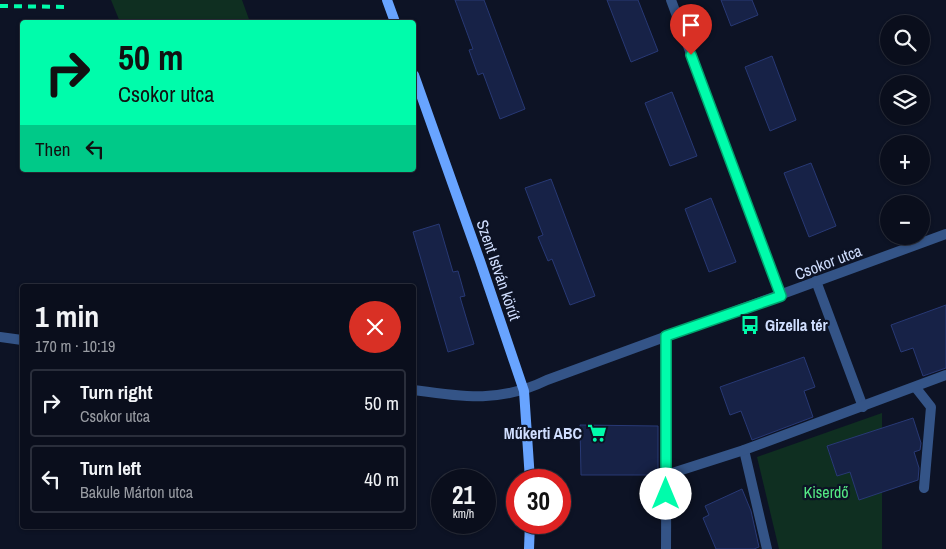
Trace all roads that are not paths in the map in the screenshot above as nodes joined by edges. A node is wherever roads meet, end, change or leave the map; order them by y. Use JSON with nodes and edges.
{"nodes":[{"id":1,"x":387,"y":0,"type":"edge"},
{"id":2,"x":671,"y":0,"type":"edge"},
{"id":3,"x":394,"y":20,"type":"edge"},
{"id":4,"x":416,"y":81,"type":"edge"},
{"id":5,"x":946,"y":234,"type":"edge"},
{"id":6,"x":816,"y":281,"type":"junction"},
{"id":7,"x":781,"y":296,"type":"junction"},
{"id":8,"x":666,"y":336,"type":"junction"},
{"id":9,"x":0,"y":337,"type":"edge"},
{"id":10,"x":20,"y":340,"type":"edge"},
{"id":11,"x":946,"y":375,"type":"edge"},
{"id":12,"x":916,"y":388,"type":"junction"},
{"id":13,"x":416,"y":390,"type":"edge"},
{"id":14,"x":524,"y":391,"type":"junction"},
{"id":15,"x":863,"y":407,"type":"junction"},
{"id":16,"x":744,"y":450,"type":"junction"},
{"id":17,"x":529,"y":469,"type":"edge"},
{"id":18,"x":666,"y":475,"type":"junction"},
{"id":19,"x":924,"y":488,"type":"dead end"},
{"id":20,"x":530,"y":534,"type":"edge"},
{"id":21,"x":529,"y":549,"type":"edge"},
{"id":22,"x":666,"y":549,"type":"edge"},
{"id":23,"x":767,"y":549,"type":"edge"}],
"edges":[{"from":1,"to":3,"type":"street"},
{"from":2,"to":7,"type":"street"},
{"from":4,"to":14,"type":"street","name":"Szent István körút"},
{"from":5,"to":6,"type":"street","name":"Csokor utca"},
{"from":6,"to":7,"type":"street","name":"Csokor utca"},
{"from":6,"to":15,"type":"street"},
{"from":7,"to":8,"type":"street","name":"Csokor utca"},
{"from":8,"to":14,"type":"street","name":"Csokor utca"},
{"from":8,"to":18,"type":"street"},
{"from":9,"to":10,"type":"street"},
{"from":11,"to":12,"type":"street"},
{"from":12,"to":15,"type":"street"},
{"from":12,"to":19,"type":"street"},
{"from":13,"to":14,"type":"street","name":"Csokor utca"},
{"from":14,"to":17,"type":"street","name":"Szent István körút"},
{"from":15,"to":16,"type":"street"},
{"from":16,"to":18,"type":"street"},
{"from":16,"to":23,"type":"street"},
{"from":18,"to":22,"type":"street"},
{"from":20,"to":21,"type":"street"}]}
